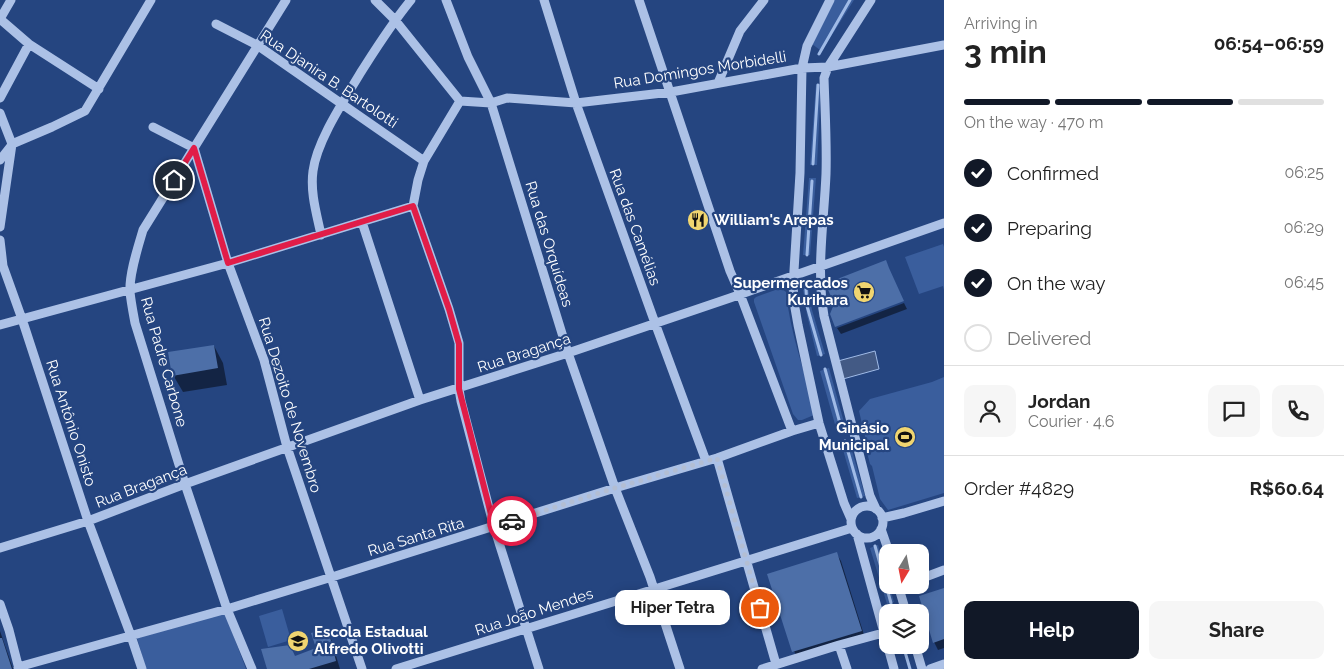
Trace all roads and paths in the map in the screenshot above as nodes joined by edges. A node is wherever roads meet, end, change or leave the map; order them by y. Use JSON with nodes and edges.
{"nodes":[{"id":1,"x":11,"y":0,"type":"edge"},
{"id":2,"x":151,"y":0,"type":"edge"},
{"id":3,"x":286,"y":0,"type":"edge"},
{"id":4,"x":375,"y":0,"type":"edge"},
{"id":5,"x":411,"y":0,"type":"edge"},
{"id":6,"x":446,"y":0,"type":"edge"},
{"id":7,"x":544,"y":0,"type":"edge"},
{"id":8,"x":640,"y":0,"type":"edge"},
{"id":9,"x":764,"y":0,"type":"edge"},
{"id":10,"x":830,"y":0,"type":"edge"},
{"id":11,"x":871,"y":0,"type":"edge"},
{"id":12,"x":0,"y":19,"type":"edge"},
{"id":13,"x":395,"y":20,"type":"junction"},
{"id":14,"x":216,"y":24,"type":"dead end"},
{"id":15,"x":30,"y":44,"type":"junction"},
{"id":16,"x":258,"y":45,"type":"junction"},
{"id":17,"x":944,"y":45,"type":"edge"},
{"id":18,"x":828,"y":67,"type":"junction"},
{"id":19,"x":802,"y":68,"type":"junction"},
{"id":20,"x":718,"y":83,"type":"junction"},
{"id":21,"x":99,"y":89,"type":"junction"},
{"id":22,"x":671,"y":92,"type":"junction"},
{"id":23,"x":0,"y":98,"type":"edge"},
{"id":24,"x":460,"y":101,"type":"junction"},
{"id":25,"x":492,"y":103,"type":"junction"},
{"id":26,"x":576,"y":103,"type":"junction"},
{"id":27,"x":341,"y":104,"type":"junction"},
{"id":28,"x":0,"y":113,"type":"edge"},
{"id":29,"x":153,"y":127,"type":"dead end"},
{"id":30,"x":12,"y":144,"type":"junction"},
{"id":31,"x":194,"y":148,"type":"junction"},
{"id":32,"x":0,"y":160,"type":"edge"},
{"id":33,"x":424,"y":161,"type":"junction"},
{"id":34,"x":413,"y":206,"type":"junction"},
{"id":35,"x":362,"y":222,"type":"junction"},
{"id":36,"x":944,"y":223,"type":"edge"},
{"id":37,"x":0,"y":227,"type":"edge"},
{"id":38,"x":320,"y":235,"type":"junction"},
{"id":39,"x":0,"y":240,"type":"edge"},
{"id":40,"x":228,"y":263,"type":"junction"},
{"id":41,"x":820,"y":266,"type":"junction"},
{"id":42,"x":793,"y":276,"type":"junction"},
{"id":43,"x":130,"y":290,"type":"junction"},
{"id":44,"x":740,"y":294,"type":"junction"},
{"id":45,"x":22,"y":319,"type":"junction"},
{"id":46,"x":655,"y":323,"type":"junction"},
{"id":47,"x":0,"y":325,"type":"edge"},
{"id":48,"x":568,"y":353,"type":"junction"},
{"id":49,"x":459,"y":389,"type":"junction"},
{"id":50,"x":420,"y":400,"type":"junction"},
{"id":51,"x":820,"y":423,"type":"junction"},
{"id":52,"x":792,"y":431,"type":"junction"},
{"id":53,"x":287,"y":447,"type":"junction"},
{"id":54,"x":717,"y":458,"type":"junction"},
{"id":55,"x":706,"y":461,"type":"junction"},
{"id":56,"x":185,"y":484,"type":"junction"},
{"id":57,"x":615,"y":488,"type":"junction"},
{"id":58,"x":944,"y":501,"type":"edge"},
{"id":59,"x":876,"y":509,"type":"junction"},
{"id":60,"x":882,"y":518,"type":"junction"},
{"id":61,"x":88,"y":521,"type":"junction"},
{"id":62,"x":494,"y":526,"type":"junction"},
{"id":63,"x":853,"y":527,"type":"junction"},
{"id":64,"x":881,"y":529,"type":"junction"},
{"id":65,"x":886,"y":544,"type":"edge"},
{"id":66,"x":0,"y":548,"type":"edge"},
{"id":67,"x":746,"y":560,"type":"junction"},
{"id":68,"x":944,"y":570,"type":"edge"},
{"id":69,"x":929,"y":576,"type":"edge"},
{"id":70,"x":332,"y":577,"type":"junction"},
{"id":71,"x":653,"y":589,"type":"junction"},
{"id":72,"x":0,"y":604,"type":"edge"},
{"id":73,"x":227,"y":609,"type":"junction"},
{"id":74,"x":879,"y":619,"type":"edge"},
{"id":75,"x":527,"y":629,"type":"junction"},
{"id":76,"x":879,"y":634,"type":"edge"},
{"id":77,"x":132,"y":636,"type":"junction"},
{"id":78,"x":839,"y":645,"type":"junction"},
{"id":79,"x":889,"y":654,"type":"edge"},
{"id":80,"x":918,"y":654,"type":"edge"},
{"id":81,"x":776,"y":664,"type":"junction"},
{"id":82,"x":944,"y":664,"type":"edge"},
{"id":83,"x":18,"y":668,"type":"edge"},
{"id":84,"x":142,"y":669,"type":"edge"},
{"id":85,"x":252,"y":669,"type":"edge"},
{"id":86,"x":362,"y":669,"type":"edge"},
{"id":87,"x":396,"y":669,"type":"edge"},
{"id":88,"x":540,"y":669,"type":"edge"},
{"id":89,"x":680,"y":669,"type":"edge"},
{"id":90,"x":762,"y":669,"type":"edge"},
{"id":91,"x":847,"y":669,"type":"edge"},
{"id":92,"x":894,"y":669,"type":"edge"},
{"id":93,"x":922,"y":669,"type":"edge"},
{"id":94,"x":930,"y":669,"type":"edge"}],
"edges":[{"from":1,"to":12,"type":"street"},
{"from":2,"to":21,"type":"street"},
{"from":3,"to":16,"type":"street","name":"Rua Padre Carbone"},
{"from":4,"to":13,"type":"street"},
{"from":5,"to":13,"type":"street"},
{"from":6,"to":25,"type":"street","name":"Rua das Orquídeas"},
{"from":7,"to":26,"type":"street","name":"Rua das Camélias"},
{"from":8,"to":22,"type":"street"},
{"from":9,"to":20,"type":"street"},
{"from":10,"to":19,"type":"street"},
{"from":11,"to":18,"type":"street"},
{"from":12,"to":15,"type":"street"},
{"from":13,"to":24,"type":"street"},
{"from":13,"to":27,"type":"street"},
{"from":14,"to":16,"type":"street","name":"Rua Djanira B. Bartolotti"},
{"from":15,"to":21,"type":"street"},
{"from":15,"to":23,"type":"street"},
{"from":16,"to":27,"type":"street","name":"Rua Djanira B. Bartolotti"},
{"from":16,"to":31,"type":"street","name":"Rua Padre Carbone"},
{"from":17,"to":18,"type":"street","name":"Rua Domingos Morbidelli"},
{"from":18,"to":19,"type":"street","name":"Rua Domingos Morbidelli"},
{"from":18,"to":41,"type":"street"},
{"from":19,"to":20,"type":"street","name":"Rua Domingos Morbidelli"},
{"from":19,"to":42,"type":"street"},
{"from":20,"to":22,"type":"street","name":"Rua Domingos Morbidelli"},
{"from":21,"to":30,"type":"street"},
{"from":22,"to":26,"type":"street","name":"Rua Domingos Morbidelli"},
{"from":22,"to":44,"type":"street"},
{"from":24,"to":25,"type":"street","name":"Rua Domingos Morbidelli"},
{"from":24,"to":33,"type":"street"},
{"from":25,"to":26,"type":"street","name":"Rua Domingos Morbidelli"},
{"from":25,"to":48,"type":"street","name":"Rua das Orquídeas"},
{"from":26,"to":46,"type":"street","name":"Rua das Camélias"},
{"from":27,"to":33,"type":"street","name":"Rua Djanira B. Bartolotti"},
{"from":27,"to":38,"type":"street"},
{"from":28,"to":30,"type":"street"},
{"from":29,"to":31,"type":"street"},
{"from":30,"to":32,"type":"street"},
{"from":30,"to":37,"type":"street"},
{"from":31,"to":40,"type":"street","name":"Rua Dezoito de Novembro"},
{"from":31,"to":43,"type":"street","name":"Rua Padre Carbone"},
{"from":33,"to":34,"type":"street"},
{"from":34,"to":35,"type":"street"},
{"from":34,"to":49,"type":"street"},
{"from":35,"to":38,"type":"street"},
{"from":35,"to":50,"type":"street"},
{"from":36,"to":41,"type":"street","name":"Rua Bragança"},
{"from":38,"to":40,"type":"street"},
{"from":39,"to":45,"type":"street","name":"Rua Antônio Onisto"},
{"from":40,"to":43,"type":"street"},
{"from":40,"to":53,"type":"street","name":"Rua Dezoito de Novembro"},
{"from":41,"to":42,"type":"street","name":"Rua Bragança"},
{"from":41,"to":59,"type":"street"},
{"from":42,"to":44,"type":"street","name":"Rua Bragança"},
{"from":42,"to":51,"type":"street"},
{"from":43,"to":45,"type":"street"},
{"from":43,"to":56,"type":"street","name":"Rua Padre Carbone"},
{"from":44,"to":46,"type":"street","name":"Rua Bragança"},
{"from":44,"to":52,"type":"street"},
{"from":45,"to":47,"type":"street"},
{"from":45,"to":61,"type":"street","name":"Rua Antônio Onisto"},
{"from":46,"to":48,"type":"street","name":"Rua Bragança"},
{"from":46,"to":55,"type":"street","name":"Rua das Camélias"},
{"from":48,"to":49,"type":"street","name":"Rua Bragança"},
{"from":48,"to":57,"type":"street","name":"Rua das Orquídeas"},
{"from":49,"to":50,"type":"street","name":"Rua Bragança"},
{"from":49,"to":62,"type":"street"},
{"from":50,"to":53,"type":"street","name":"Rua Bragança"},
{"from":51,"to":52,"type":"street","name":"Rua Santa Rita"},
{"from":51,"to":63,"type":"street"},
{"from":52,"to":54,"type":"street","name":"Rua Santa Rita"},
{"from":53,"to":56,"type":"street","name":"Rua Bragança"},
{"from":53,"to":70,"type":"street","name":"Rua Dezoito de Novembro"},
{"from":54,"to":55,"type":"street","name":"Rua Santa Rita"},
{"from":54,"to":67,"type":"street"},
{"from":55,"to":57,"type":"street","name":"Rua Santa Rita"},
{"from":56,"to":61,"type":"street","name":"Rua Bragança"},
{"from":56,"to":73,"type":"street","name":"Rua Padre Carbone"},
{"from":57,"to":62,"type":"street","name":"Rua Santa Rita"},
{"from":57,"to":71,"type":"street","name":"Rua das Orquídeas"},
{"from":58,"to":60,"type":"street"},
{"from":59,"to":60,"type":"street"},
{"from":59,"to":63,"type":"street"},
{"from":60,"to":64,"type":"street"},
{"from":61,"to":66,"type":"street","name":"Rua Bragança"},
{"from":61,"to":77,"type":"street","name":"Rua Antônio Onisto"},
{"from":62,"to":70,"type":"street","name":"Rua Santa Rita"},
{"from":62,"to":75,"type":"street"},
{"from":63,"to":64,"type":"street"},
{"from":63,"to":67,"type":"street","name":"Rua João Mendes"},
{"from":63,"to":74,"type":"street"},
{"from":64,"to":65,"type":"street"},
{"from":67,"to":71,"type":"street","name":"Rua João Mendes"},
{"from":67,"to":81,"type":"street"},
{"from":68,"to":69,"type":"street"},
{"from":70,"to":73,"type":"street","name":"Rua Santa Rita"},
{"from":70,"to":86,"type":"street","name":"Rua Dezoito de Novembro"},
{"from":71,"to":75,"type":"street","name":"Rua João Mendes"},
{"from":71,"to":89,"type":"street","name":"Rua das Orquídeas"},
{"from":72,"to":83,"type":"street"},
{"from":73,"to":77,"type":"street","name":"Rua Santa Rita"},
{"from":73,"to":85,"type":"street","name":"Rua Padre Carbone"},
{"from":75,"to":87,"type":"street","name":"Rua João Mendes"},
{"from":75,"to":88,"type":"street"},
{"from":76,"to":78,"type":"street"},
{"from":77,"to":83,"type":"street","name":"Rua Santa Rita"},
{"from":77,"to":84,"type":"street","name":"Rua Antônio Onisto"},
{"from":78,"to":81,"type":"street"},
{"from":78,"to":91,"type":"street"},
{"from":79,"to":92,"type":"street"},
{"from":80,"to":93,"type":"street"},
{"from":81,"to":90,"type":"street"},
{"from":82,"to":94,"type":"street"}]}
